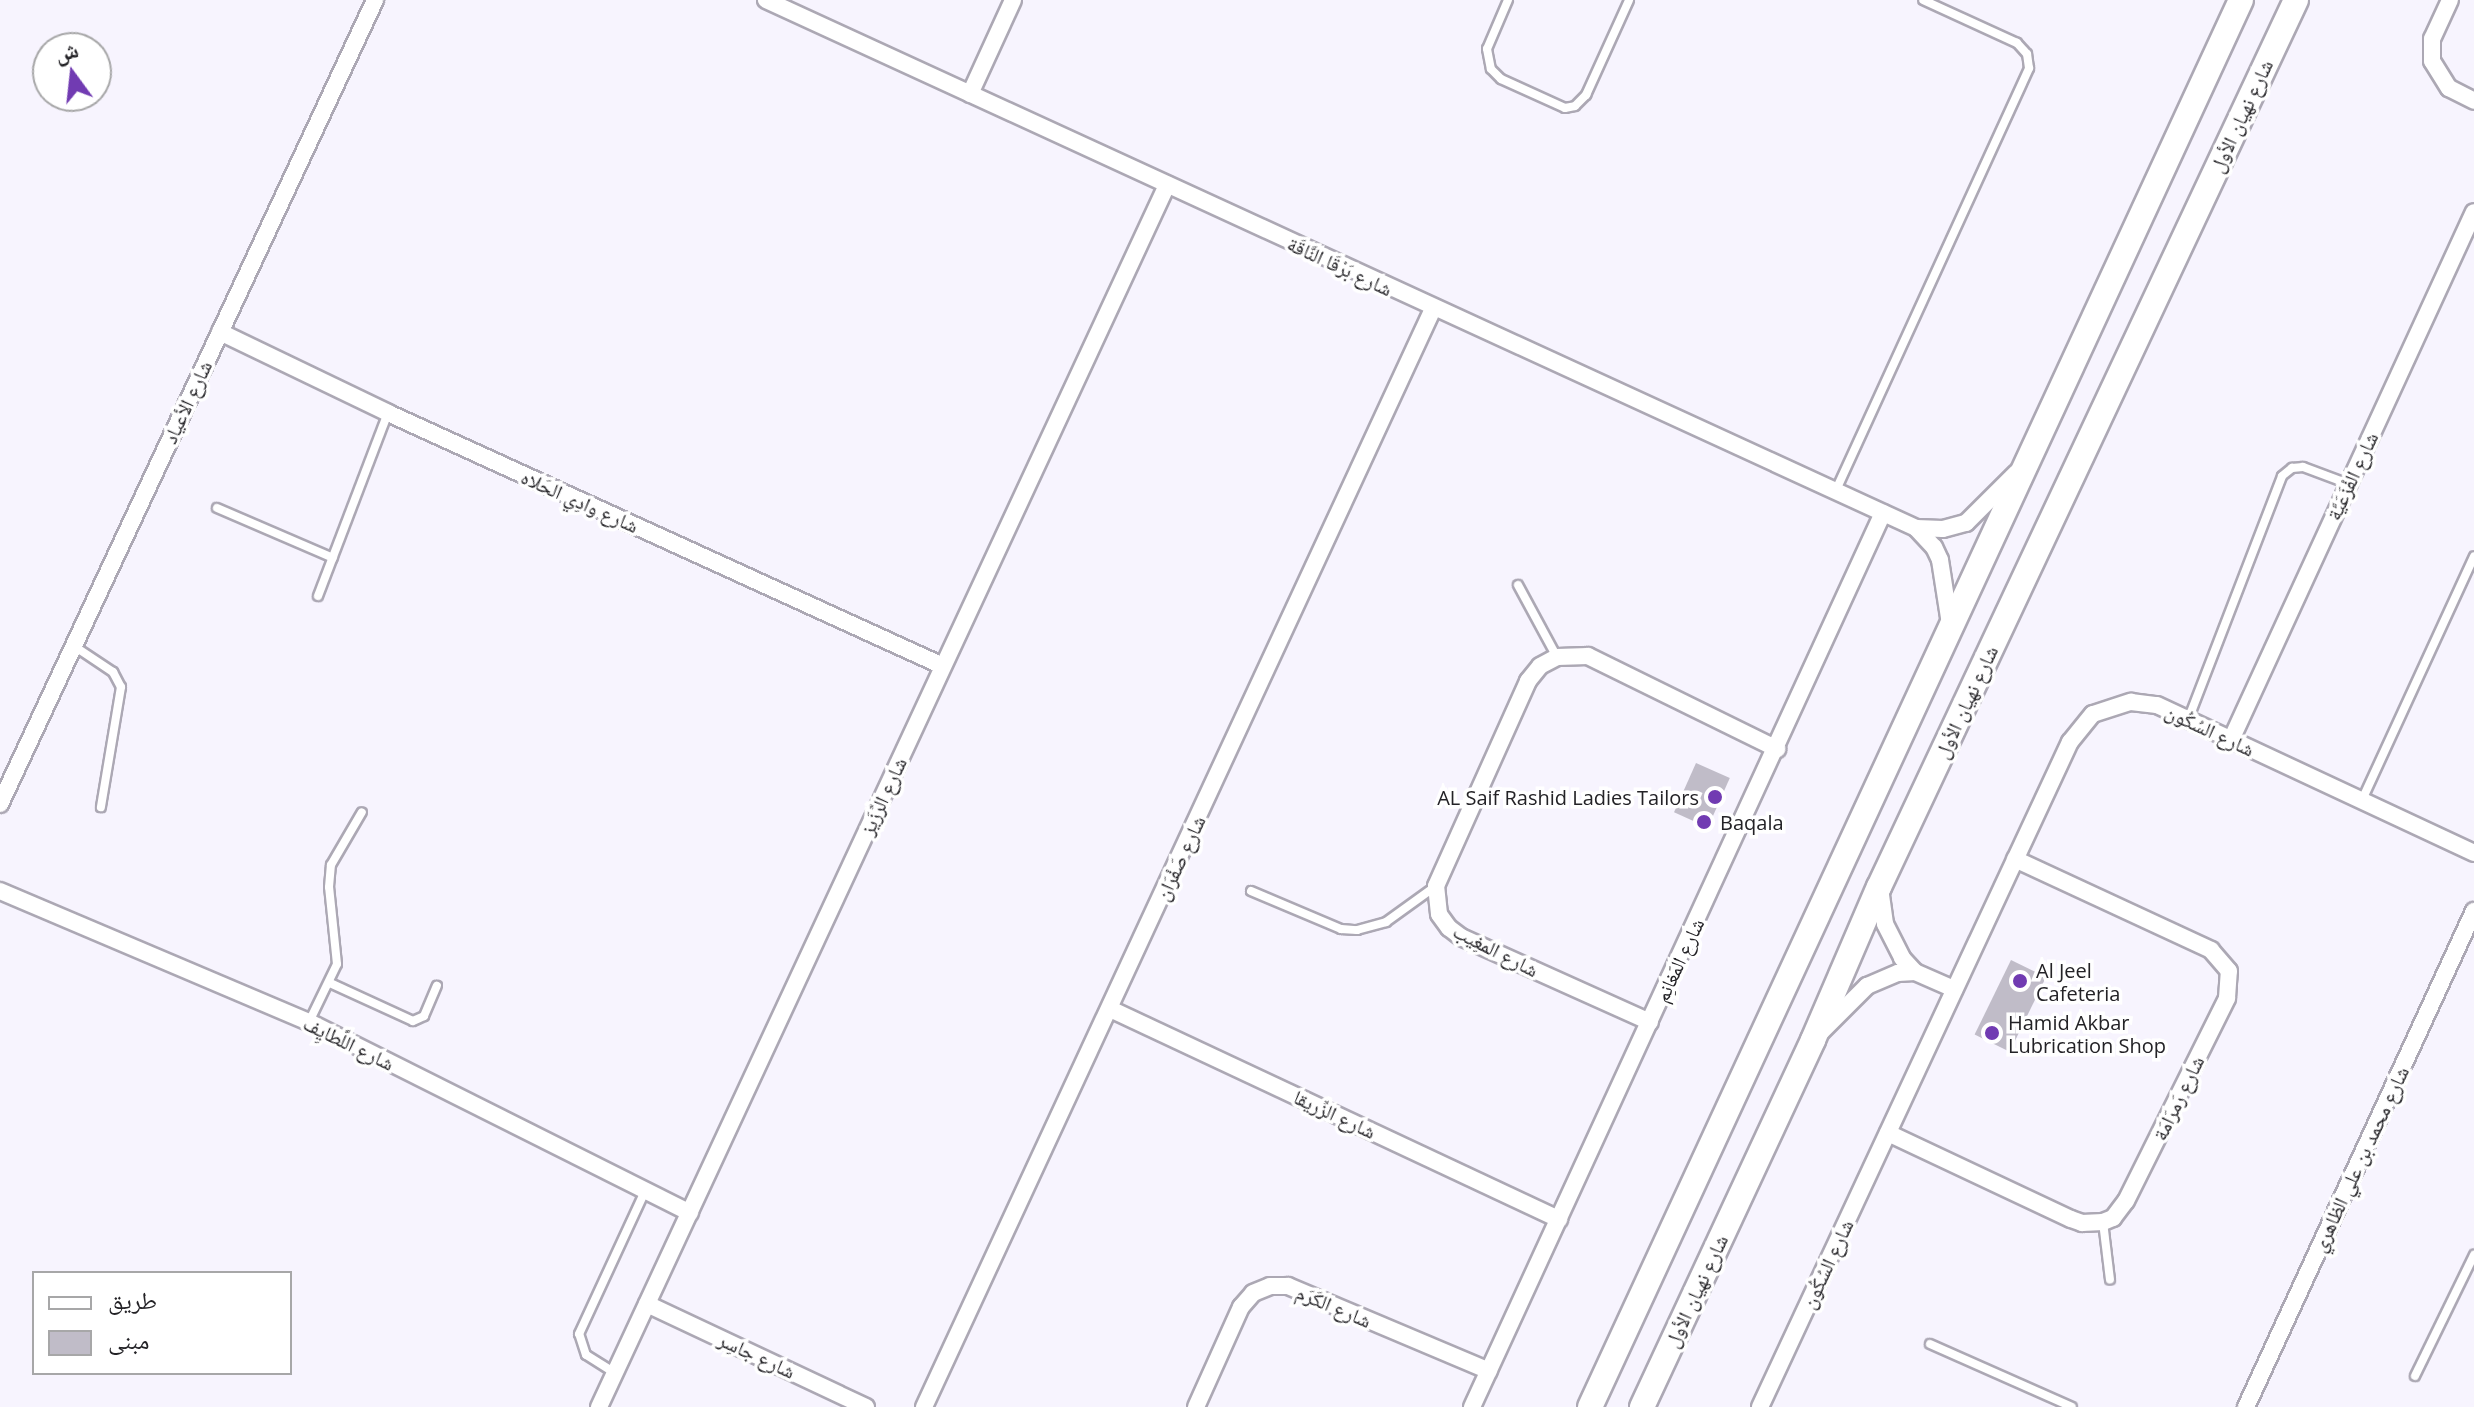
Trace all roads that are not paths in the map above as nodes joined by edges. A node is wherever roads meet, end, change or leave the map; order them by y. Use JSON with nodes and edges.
{"nodes":[{"id":1,"x":375,"y":0,"type":"edge"},
{"id":2,"x":766,"y":0,"type":"edge"},
{"id":3,"x":1013,"y":0,"type":"edge"},
{"id":4,"x":1508,"y":0,"type":"edge"},
{"id":5,"x":1629,"y":0,"type":"edge"},
{"id":6,"x":1923,"y":0,"type":"edge"},
{"id":7,"x":2241,"y":0,"type":"edge"},
{"id":8,"x":2296,"y":0,"type":"edge"},
{"id":9,"x":2450,"y":0,"type":"edge"},
{"id":10,"x":970,"y":94,"type":"junction"},
{"id":11,"x":2474,"y":101,"type":"edge"},
{"id":12,"x":1167,"y":185,"type":"junction"},
{"id":13,"x":2474,"y":212,"type":"edge"},
{"id":14,"x":1433,"y":309,"type":"junction"},
{"id":15,"x":220,"y":332,"type":"junction"},
{"id":16,"x":388,"y":413,"type":"junction"},
{"id":17,"x":2032,"y":456,"type":"junction"},
{"id":18,"x":2349,"y":484,"type":"junction"},
{"id":19,"x":1836,"y":490,"type":"junction"},
{"id":20,"x":217,"y":508,"type":"dead end"},
{"id":21,"x":1883,"y":513,"type":"junction"},
{"id":22,"x":1916,"y":528,"type":"junction"},
{"id":23,"x":2474,"y":557,"type":"edge"},
{"id":24,"x":333,"y":558,"type":"junction"},
{"id":25,"x":1518,"y":585,"type":"dead end"},
{"id":26,"x":318,"y":596,"type":"dead end"},
{"id":27,"x":1950,"y":629,"type":"junction"},
{"id":28,"x":73,"y":645,"type":"junction"},
{"id":29,"x":1557,"y":657,"type":"junction"},
{"id":30,"x":943,"y":666,"type":"junction"},
{"id":31,"x":2188,"y":720,"type":"junction"},
{"id":32,"x":2231,"y":740,"type":"junction"},
{"id":33,"x":1777,"y":749,"type":"junction"},
{"id":34,"x":2362,"y":801,"type":"junction"},
{"id":35,"x":0,"y":804,"type":"edge"},
{"id":36,"x":101,"y":807,"type":"dead end"},
{"id":37,"x":362,"y":812,"type":"dead end"},
{"id":38,"x":2474,"y":853,"type":"edge"},
{"id":39,"x":2015,"y":859,"type":"junction"},
{"id":40,"x":1436,"y":886,"type":"junction"},
{"id":41,"x":1879,"y":887,"type":"junction"},
{"id":42,"x":0,"y":891,"type":"edge"},
{"id":43,"x":1251,"y":891,"type":"dead end"},
{"id":44,"x":2474,"y":911,"type":"edge"},
{"id":45,"x":1915,"y":972,"type":"junction"},
{"id":46,"x":330,"y":983,"type":"junction"},
{"id":47,"x":437,"y":986,"type":"dead end"},
{"id":48,"x":1954,"y":989,"type":"junction"},
{"id":49,"x":1110,"y":1009,"type":"junction"},
{"id":50,"x":309,"y":1022,"type":"junction"},
{"id":51,"x":1650,"y":1022,"type":"junction"},
{"id":52,"x":1813,"y":1040,"type":"junction"},
{"id":53,"x":1888,"y":1133,"type":"junction"},
{"id":54,"x":645,"y":1191,"type":"junction"},
{"id":55,"x":690,"y":1213,"type":"junction"},
{"id":56,"x":1559,"y":1219,"type":"junction"},
{"id":57,"x":2103,"y":1222,"type":"junction"},
{"id":58,"x":2474,"y":1255,"type":"edge"},
{"id":59,"x":2110,"y":1280,"type":"dead end"},
{"id":60,"x":647,"y":1304,"type":"junction"},
{"id":61,"x":1930,"y":1344,"type":"dead end"},
{"id":62,"x":1489,"y":1371,"type":"junction"},
{"id":63,"x":615,"y":1373,"type":"junction"},
{"id":64,"x":2415,"y":1376,"type":"dead end"},
{"id":65,"x":599,"y":1407,"type":"edge"},
{"id":66,"x":866,"y":1407,"type":"edge"},
{"id":67,"x":924,"y":1407,"type":"edge"},
{"id":68,"x":1196,"y":1407,"type":"edge"},
{"id":69,"x":1472,"y":1407,"type":"edge"},
{"id":70,"x":1590,"y":1407,"type":"edge"},
{"id":71,"x":1642,"y":1407,"type":"edge"},
{"id":72,"x":1760,"y":1407,"type":"edge"},
{"id":73,"x":2072,"y":1407,"type":"edge"},
{"id":74,"x":2246,"y":1407,"type":"edge"}],
"edges":[{"from":1,"to":15,"type":"street","name":"شارع الأعياد"},
{"from":2,"to":10,"type":"street","name":"شارع بَرْقَا النَّاقَة"},
{"from":3,"to":10,"type":"street"},
{"from":4,"to":5,"type":"lane"},
{"from":6,"to":19,"type":"lane"},
{"from":7,"to":17,"type":"main road"},
{"from":8,"to":41,"type":"main road","name":"شارع نهيان الأول"},
{"from":9,"to":11,"type":"street"},
{"from":10,"to":12,"type":"street","name":"شارع بَرْقَا النَّاقَة"},
{"from":12,"to":14,"type":"street","name":"شارع بَرْقَا النَّاقَة"},
{"from":12,"to":30,"type":"street","name":"شارع الرِّزَيز"},
{"from":13,"to":18,"type":"street","name":"شارع الفْزَعَيَّة"},
{"from":14,"to":19,"type":"street","name":"شارع بَرْقَا النَّاقَة"},
{"from":14,"to":49,"type":"street","name":"شارع صَفْرَان"},
{"from":15,"to":16,"type":"street","name":"شارع وادِي الحَلاه"},
{"from":15,"to":28,"type":"street","name":"شارع الأعياد"},
{"from":16,"to":24,"type":"lane"},
{"from":16,"to":30,"type":"street","name":"شارع وادِي الحَلاه"},
{"from":17,"to":22,"type":"street","name":"شارع بَرْقَا النَّاقَة"},
{"from":17,"to":27,"type":"main road"},
{"from":18,"to":31,"type":"lane"},
{"from":18,"to":32,"type":"street","name":"شارع الفْزَعَيَّة"},
{"from":19,"to":21,"type":"street","name":"شارع بَرْقَا النَّاقَة"},
{"from":20,"to":24,"type":"lane"},
{"from":21,"to":22,"type":"street","name":"شارع بَرْقَا النَّاقَة"},
{"from":21,"to":33,"type":"street","name":"شارع المَغانِم"},
{"from":22,"to":27,"type":"street","name":"شارع بَرْقَا النَّاقَة"},
{"from":23,"to":34,"type":"lane"},
{"from":24,"to":26,"type":"lane"},
{"from":25,"to":29,"type":"lane"},
{"from":27,"to":70,"type":"main road"},
{"from":28,"to":35,"type":"street","name":"شارع الأعياد"},
{"from":28,"to":36,"type":"lane"},
{"from":29,"to":33,"type":"street"},
{"from":29,"to":40,"type":"street"},
{"from":30,"to":55,"type":"street","name":"شارع الرِّزَيز"},
{"from":31,"to":32,"type":"street","name":"شارع السُكُون"},
{"from":31,"to":39,"type":"street","name":"شارع السُكُون"},
{"from":32,"to":34,"type":"street","name":"شارع السُكُون"},
{"from":33,"to":51,"type":"street","name":"شارع المَغانِم"},
{"from":34,"to":38,"type":"street","name":"شارع السُكُون"},
{"from":37,"to":46,"type":"lane"},
{"from":39,"to":48,"type":"street","name":"شارع السُكُون"},
{"from":39,"to":57,"type":"street","name":"شارع رَمرَامَة"},
{"from":40,"to":43,"type":"lane"},
{"from":40,"to":51,"type":"street","name":"شارع المغِيب"},
{"from":41,"to":45,"type":"street"},
{"from":41,"to":52,"type":"main road","name":"شارع نهيان الأول"},
{"from":42,"to":50,"type":"street","name":"شارع اللَّطايِف"},
{"from":44,"to":74,"type":"street","name":"شارع محمد بن علي الظاهري"},
{"from":45,"to":48,"type":"street"},
{"from":45,"to":52,"type":"street"},
{"from":46,"to":47,"type":"lane"},
{"from":46,"to":50,"type":"lane"},
{"from":48,"to":53,"type":"street","name":"شارع السُكُون"},
{"from":49,"to":56,"type":"street","name":"شارع الزِّريقا"},
{"from":49,"to":67,"type":"street","name":"شارع صَفْرَان"},
{"from":50,"to":54,"type":"street","name":"شارع اللَّطايِف"},
{"from":51,"to":56,"type":"street","name":"شارع المَغانِم"},
{"from":52,"to":71,"type":"main road","name":"شارع نهيان الأول"},
{"from":53,"to":57,"type":"street"},
{"from":53,"to":72,"type":"street","name":"شارع السُكُون"},
{"from":54,"to":55,"type":"street","name":"شارع اللَّطايِف"},
{"from":54,"to":63,"type":"lane"},
{"from":55,"to":60,"type":"street","name":"شارع الرِّزَيز"},
{"from":56,"to":62,"type":"street","name":"شارع المَغانِم"},
{"from":57,"to":59,"type":"lane"},
{"from":58,"to":64,"type":"lane"},
{"from":60,"to":63,"type":"street","name":"شارع الرِّزَيز"},
{"from":60,"to":66,"type":"street","name":"شارع جاسِر"},
{"from":61,"to":73,"type":"lane"},
{"from":62,"to":68,"type":"street","name":"شارع الكَرَم"},
{"from":62,"to":69,"type":"street","name":"شارع المَغانِم"},
{"from":63,"to":65,"type":"street","name":"شارع الرِّزَيز"}]}
